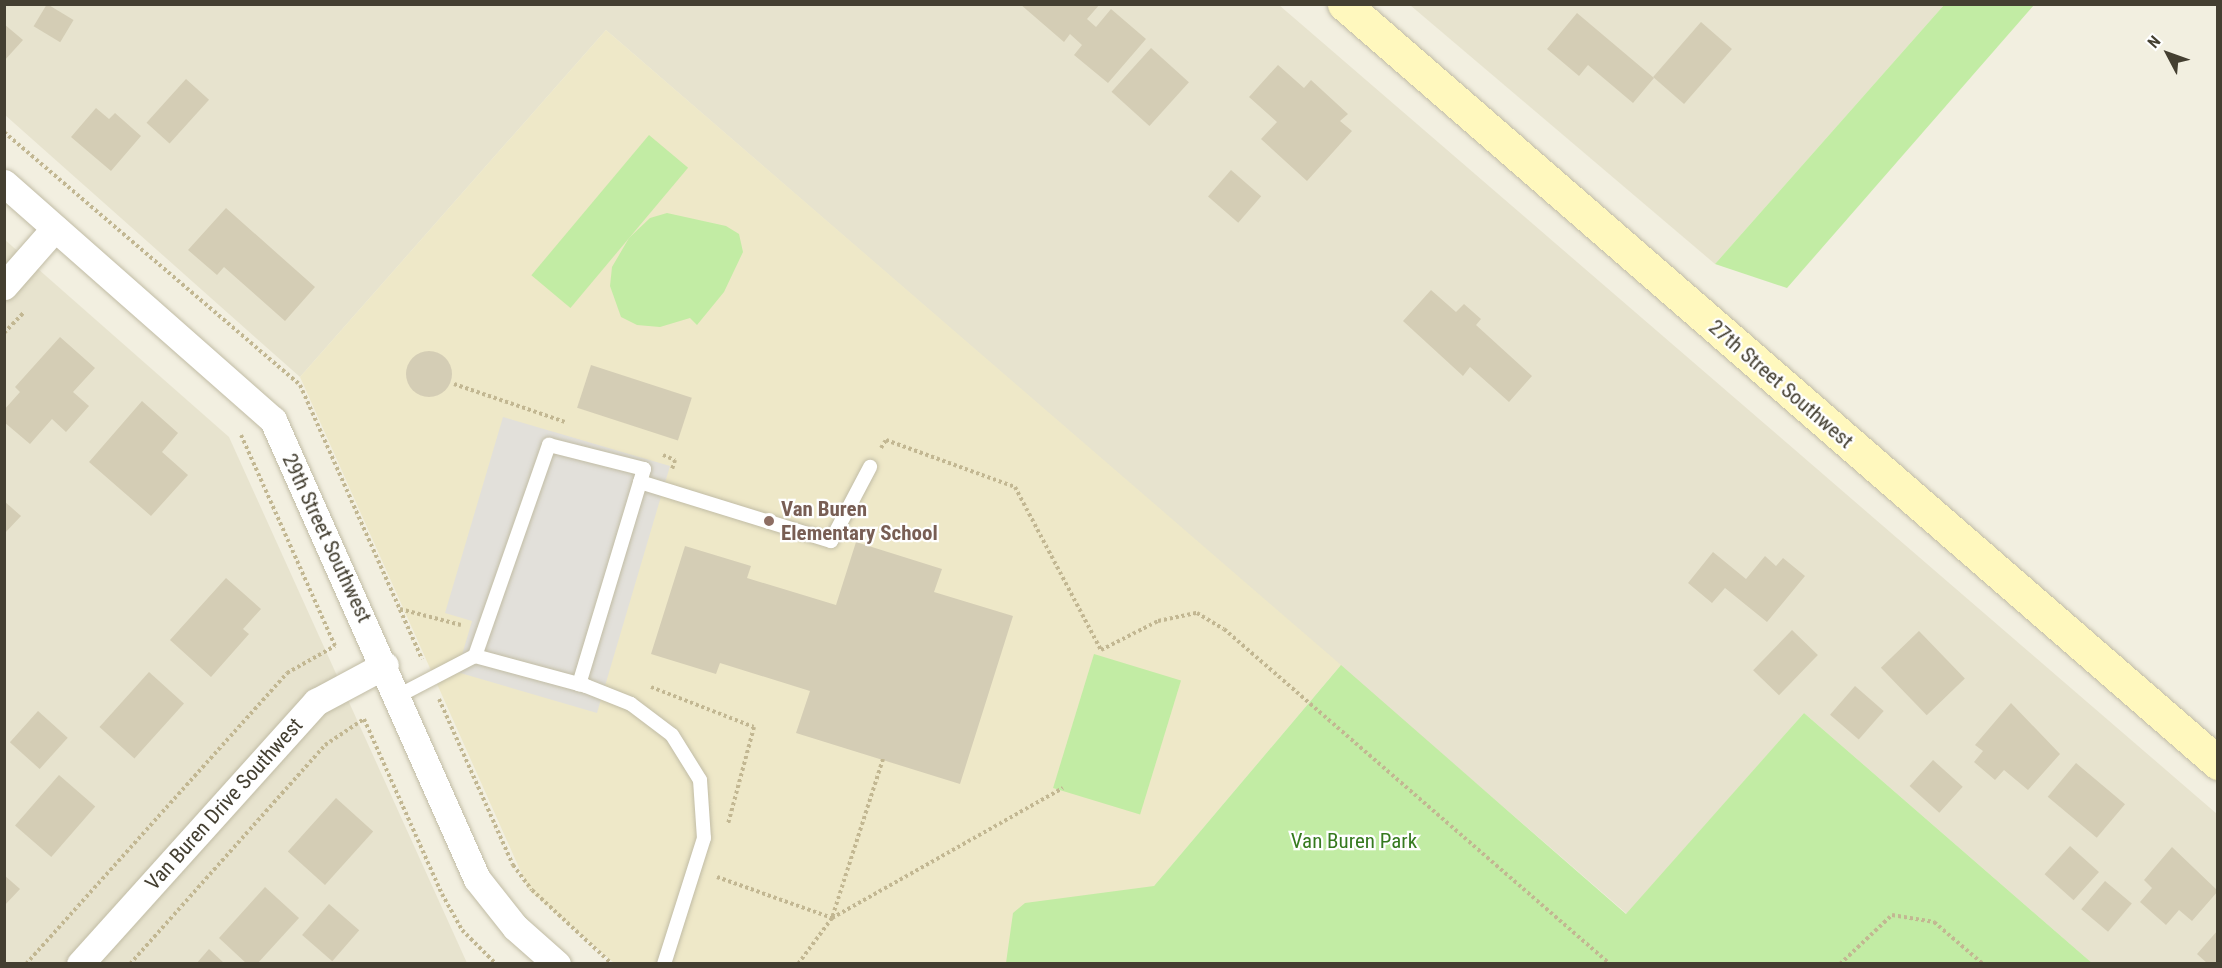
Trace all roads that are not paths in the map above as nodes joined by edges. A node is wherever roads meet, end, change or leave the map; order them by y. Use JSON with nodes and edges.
{"nodes":[{"id":1,"x":1344,"y":4,"type":"edge"},
{"id":2,"x":4,"y":183,"type":"edge"},
{"id":3,"x":55,"y":228,"type":"junction"},
{"id":4,"x":4,"y":286,"type":"edge"},
{"id":5,"x":870,"y":467,"type":"road end"},
{"id":6,"x":640,"y":482,"type":"junction"},
{"id":7,"x":475,"y":656,"type":"junction"},
{"id":8,"x":385,"y":665,"type":"junction"},
{"id":9,"x":579,"y":684,"type":"junction"},
{"id":10,"x":398,"y":696,"type":"junction"},
{"id":11,"x":2217,"y":763,"type":"edge"},
{"id":12,"x":80,"y":963,"type":"edge"},
{"id":13,"x":557,"y":963,"type":"edge"},
{"id":14,"x":664,"y":963,"type":"edge"}],
"edges":[{"from":1,"to":11,"type":"street","name":"27th Street Southwest"},
{"from":2,"to":3,"type":"street","name":"29th Street Southwest"},
{"from":3,"to":4,"type":"street"},
{"from":3,"to":8,"type":"street","name":"29th Street Southwest"},
{"from":5,"to":6,"type":"lane"},
{"from":6,"to":7,"type":"lane"},
{"from":6,"to":9,"type":"lane"},
{"from":7,"to":9,"type":"lane"},
{"from":7,"to":10,"type":"lane"},
{"from":8,"to":10,"type":"street","name":"29th Street Southwest"},
{"from":8,"to":12,"type":"street","name":"Van Buren Drive Southwest"},
{"from":9,"to":14,"type":"lane"},
{"from":10,"to":13,"type":"street","name":"29th Street Southwest"}]}
